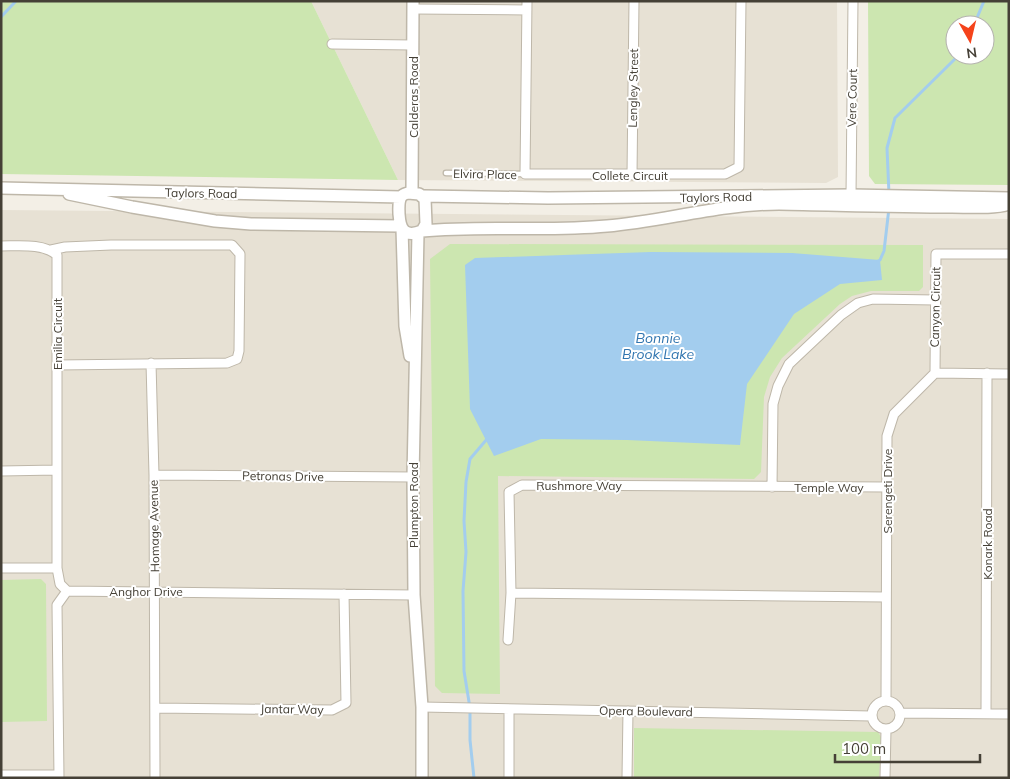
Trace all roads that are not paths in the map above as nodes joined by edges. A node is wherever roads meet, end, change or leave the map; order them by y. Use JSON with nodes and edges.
{"nodes":[{"id":1,"x":634,"y":1,"type":"edge"},
{"id":2,"x":741,"y":1,"type":"edge"},
{"id":3,"x":853,"y":1,"type":"edge"},
{"id":4,"x":413,"y":5,"type":"edge"},
{"id":5,"x":527,"y":6,"type":"edge"},
{"id":6,"x":332,"y":44,"type":"dead end"},
{"id":7,"x":412,"y":45,"type":"junction"},
{"id":8,"x":446,"y":173,"type":"dead end"},
{"id":9,"x":525,"y":174,"type":"junction"},
{"id":10,"x":632,"y":175,"type":"junction"},
{"id":11,"x":1,"y":188,"type":"edge"},
{"id":12,"x":53,"y":190,"type":"junction"},
{"id":13,"x":418,"y":195,"type":"junction"},
{"id":14,"x":851,"y":195,"type":"junction"},
{"id":15,"x":401,"y":197,"type":"junction"},
{"id":16,"x":1009,"y":198,"type":"edge"},
{"id":17,"x":1009,"y":204,"type":"edge"},
{"id":18,"x":401,"y":227,"type":"junction"},
{"id":19,"x":420,"y":232,"type":"junction"},
{"id":20,"x":1,"y":246,"type":"edge"},
{"id":21,"x":51,"y":250,"type":"junction"},
{"id":22,"x":1009,"y":254,"type":"edge"},
{"id":23,"x":935,"y":300,"type":"junction"},
{"id":24,"x":150,"y":364,"type":"junction"},
{"id":25,"x":57,"y":365,"type":"junction"},
{"id":26,"x":935,"y":373,"type":"junction"},
{"id":27,"x":987,"y":373,"type":"junction"},
{"id":28,"x":1009,"y":374,"type":"edge"},
{"id":29,"x":414,"y":378,"type":"junction"},
{"id":30,"x":57,"y":470,"type":"junction"},
{"id":31,"x":1,"y":471,"type":"edge"},
{"id":32,"x":154,"y":475,"type":"junction"},
{"id":33,"x":413,"y":477,"type":"junction"},
{"id":34,"x":772,"y":487,"type":"junction"},
{"id":35,"x":886,"y":488,"type":"junction"},
{"id":36,"x":1,"y":568,"type":"edge"},
{"id":37,"x":57,"y":568,"type":"junction"},
{"id":38,"x":66,"y":591,"type":"junction"},
{"id":39,"x":155,"y":591,"type":"junction"},
{"id":40,"x":511,"y":593,"type":"junction"},
{"id":41,"x":344,"y":594,"type":"junction"},
{"id":42,"x":414,"y":595,"type":"junction"},
{"id":43,"x":886,"y":597,"type":"junction"},
{"id":44,"x":508,"y":640,"type":"dead end"},
{"id":45,"x":886,"y":701,"type":"junction"},
{"id":46,"x":422,"y":707,"type":"junction"},
{"id":47,"x":156,"y":708,"type":"junction"},
{"id":48,"x":509,"y":709,"type":"junction"},
{"id":49,"x":628,"y":711,"type":"junction"},
{"id":50,"x":900,"y":713,"type":"junction"},
{"id":51,"x":986,"y":714,"type":"junction"},
{"id":52,"x":1009,"y":714,"type":"edge"},
{"id":53,"x":871,"y":716,"type":"junction"},
{"id":54,"x":886,"y":730,"type":"junction"},
{"id":55,"x":1,"y":775,"type":"edge"},
{"id":56,"x":58,"y":776,"type":"edge"},
{"id":57,"x":155,"y":778,"type":"edge"},
{"id":58,"x":422,"y":778,"type":"edge"},
{"id":59,"x":509,"y":778,"type":"edge"},
{"id":60,"x":627,"y":778,"type":"edge"},
{"id":61,"x":885,"y":778,"type":"edge"}],
"edges":[{"from":1,"to":10,"type":"street","name":"Lengley Street"},
{"from":2,"to":10,"type":"street","name":"Collete Circuit"},
{"from":3,"to":14,"type":"street","name":"Vere Court"},
{"from":4,"to":5,"type":"street"},
{"from":4,"to":7,"type":"street","name":"Calderas Road"},
{"from":5,"to":9,"type":"street"},
{"from":6,"to":7,"type":"street"},
{"from":7,"to":13,"type":"street","name":"Calderas Road"},
{"from":8,"to":9,"type":"lane","name":"Elvira Place"},
{"from":9,"to":10,"type":"street","name":"Collete Circuit"},
{"from":11,"to":12,"type":"street","name":"Taylors Road"},
{"from":12,"to":15,"type":"street","name":"Taylors Road"},
{"from":12,"to":18,"type":"street"},
{"from":13,"to":14,"type":"street","name":"Taylors Road"},
{"from":13,"to":15,"type":"street"},
{"from":13,"to":19,"type":"street"},
{"from":14,"to":16,"type":"street","name":"Taylors Road"},
{"from":15,"to":18,"type":"street"},
{"from":17,"to":19,"type":"street"},
{"from":18,"to":19,"type":"street"},
{"from":18,"to":29,"type":"street"},
{"from":19,"to":29,"type":"street","name":"Plumpton Road"},
{"from":20,"to":21,"type":"street"},
{"from":21,"to":24,"type":"street"},
{"from":21,"to":25,"type":"street","name":"Emilia Circuit"},
{"from":22,"to":23,"type":"street","name":"Canyon Circuit"},
{"from":23,"to":26,"type":"street","name":"Canyon Circuit"},
{"from":23,"to":34,"type":"street"},
{"from":24,"to":25,"type":"street"},
{"from":24,"to":32,"type":"street","name":"Homage Avenue"},
{"from":25,"to":30,"type":"street","name":"Emilia Circuit"},
{"from":26,"to":27,"type":"street"},
{"from":26,"to":35,"type":"street","name":"Serengeti Drive"},
{"from":27,"to":28,"type":"street"},
{"from":27,"to":51,"type":"street","name":"Konark Road"},
{"from":29,"to":33,"type":"street","name":"Plumpton Road"},
{"from":30,"to":31,"type":"street"},
{"from":30,"to":37,"type":"street","name":"Emilia Circuit"},
{"from":32,"to":33,"type":"street","name":"Petronas Drive"},
{"from":32,"to":39,"type":"street","name":"Homage Avenue"},
{"from":33,"to":42,"type":"street","name":"Plumpton Road"},
{"from":34,"to":35,"type":"street","name":"Temple Way"},
{"from":34,"to":40,"type":"street","name":"Rushmore Way"},
{"from":35,"to":43,"type":"street","name":"Serengeti Drive"},
{"from":36,"to":37,"type":"street"},
{"from":37,"to":38,"type":"street"},
{"from":38,"to":39,"type":"street","name":"Anghor Drive"},
{"from":38,"to":56,"type":"street"},
{"from":39,"to":41,"type":"street","name":"Anghor Drive"},
{"from":39,"to":47,"type":"street","name":"Homage Avenue"},
{"from":40,"to":43,"type":"street"},
{"from":40,"to":44,"type":"street"},
{"from":41,"to":42,"type":"street","name":"Anghor Drive"},
{"from":41,"to":47,"type":"street","name":"Jantar Way"},
{"from":42,"to":46,"type":"street","name":"Plumpton Road"},
{"from":43,"to":45,"type":"street","name":"Serengeti Drive"},
{"from":45,"to":50,"type":"street"},
{"from":45,"to":53,"type":"street"},
{"from":46,"to":48,"type":"street","name":"Opera Boulevard"},
{"from":46,"to":58,"type":"street","name":"Plumpton Road"},
{"from":47,"to":57,"type":"street","name":"Homage Avenue"},
{"from":48,"to":49,"type":"street","name":"Opera Boulevard"},
{"from":48,"to":59,"type":"street"},
{"from":49,"to":53,"type":"street","name":"Opera Boulevard"},
{"from":49,"to":60,"type":"street"},
{"from":50,"to":51,"type":"street"},
{"from":50,"to":54,"type":"street"},
{"from":51,"to":52,"type":"street"},
{"from":53,"to":54,"type":"street"},
{"from":54,"to":61,"type":"street"},
{"from":55,"to":56,"type":"street"}]}
